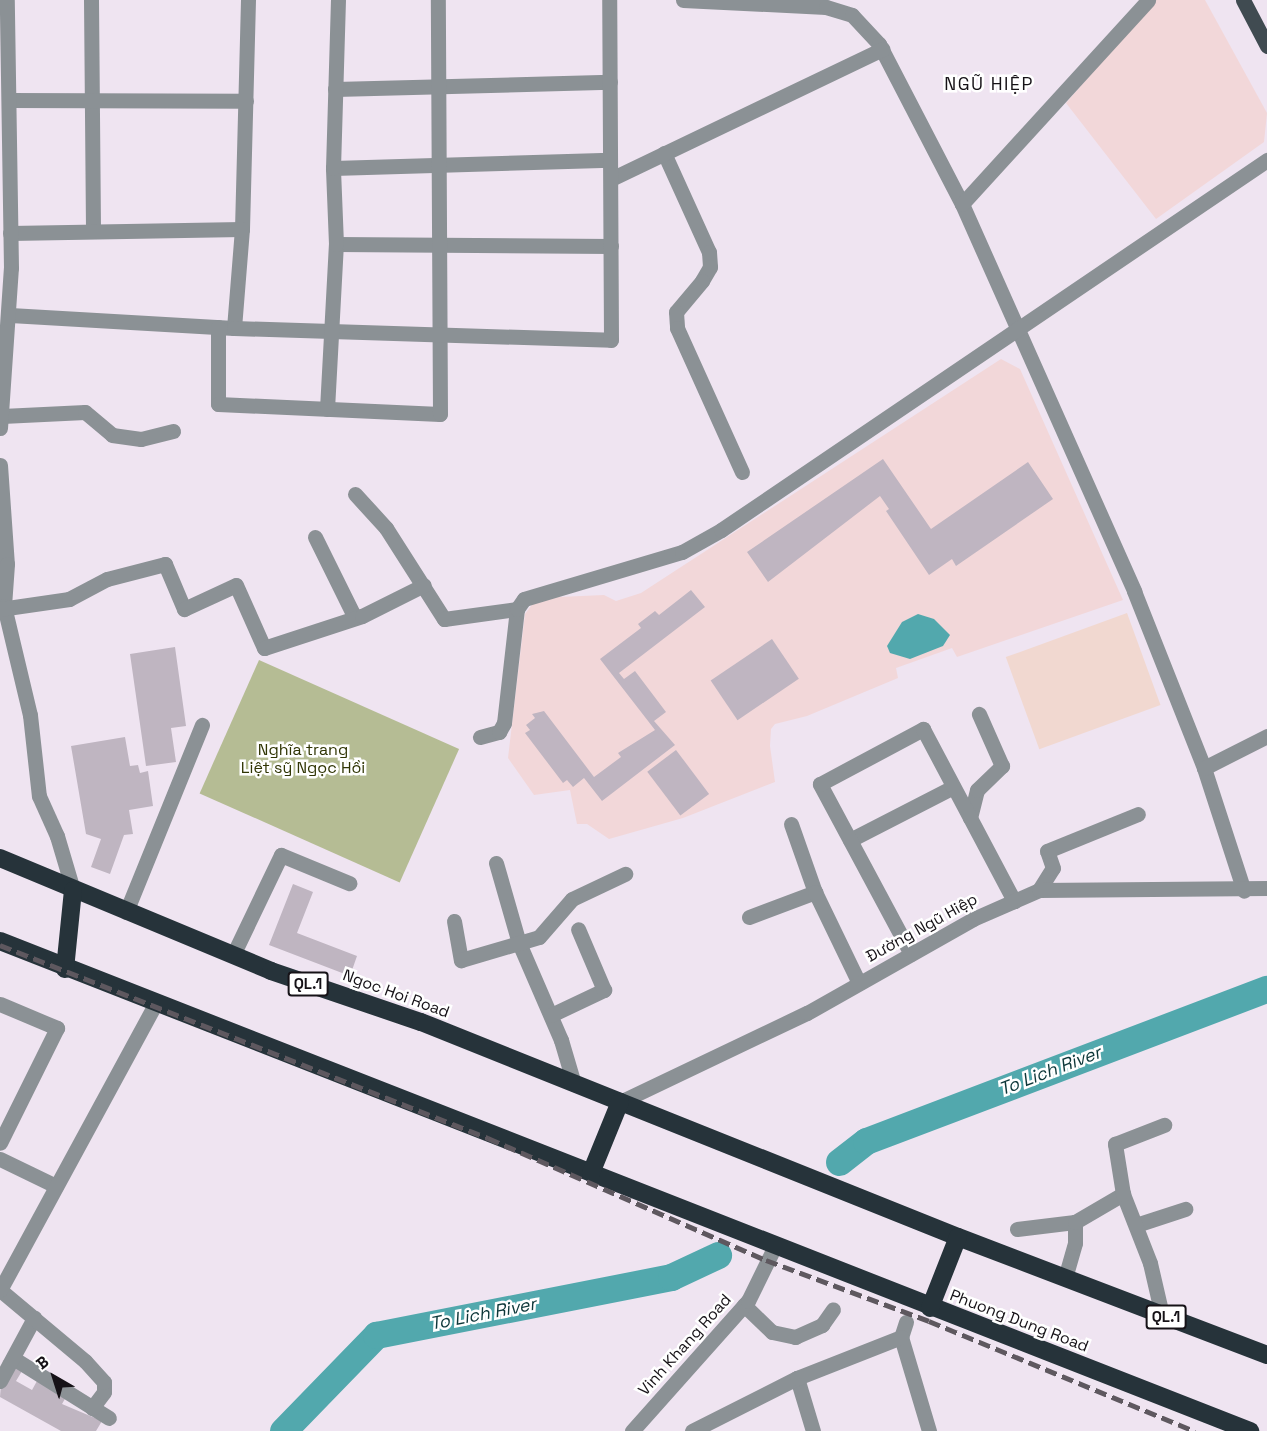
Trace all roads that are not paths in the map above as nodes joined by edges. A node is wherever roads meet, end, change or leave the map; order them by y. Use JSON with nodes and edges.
{"nodes":[{"id":1,"x":7,"y":0,"type":"edge"},
{"id":2,"x":13,"y":0,"type":"edge"},
{"id":3,"x":91,"y":0,"type":"edge"},
{"id":4,"x":248,"y":0,"type":"edge"},
{"id":5,"x":338,"y":0,"type":"edge"},
{"id":6,"x":438,"y":0,"type":"edge"},
{"id":7,"x":609,"y":0,"type":"edge"},
{"id":8,"x":683,"y":0,"type":"edge"},
{"id":9,"x":1148,"y":0,"type":"edge"},
{"id":10,"x":1243,"y":0,"type":"edge"},
{"id":11,"x":0,"y":1,"type":"edge"},
{"id":12,"x":826,"y":3,"type":"edge"},
{"id":13,"x":1267,"y":46,"type":"edge"},
{"id":14,"x":882,"y":49,"type":"junction"},
{"id":15,"x":610,"y":82,"type":"junction"},
{"id":16,"x":437,"y":86,"type":"junction"},
{"id":17,"x":335,"y":89,"type":"junction"},
{"id":18,"x":9,"y":100,"type":"junction"},
{"id":19,"x":92,"y":101,"type":"junction"},
{"id":20,"x":246,"y":101,"type":"junction"},
{"id":21,"x":664,"y":153,"type":"junction"},
{"id":22,"x":610,"y":160,"type":"junction"},
{"id":23,"x":1267,"y":160,"type":"edge"},
{"id":24,"x":438,"y":163,"type":"junction"},
{"id":25,"x":333,"y":168,"type":"junction"},
{"id":26,"x":610,"y":178,"type":"junction"},
{"id":27,"x":962,"y":204,"type":"junction"},
{"id":28,"x":242,"y":229,"type":"junction"},
{"id":29,"x":93,"y":231,"type":"junction"},
{"id":30,"x":10,"y":233,"type":"junction"},
{"id":31,"x":438,"y":243,"type":"junction"},
{"id":32,"x":336,"y":244,"type":"junction"},
{"id":33,"x":611,"y":246,"type":"junction"},
{"id":34,"x":5,"y":269,"type":"edge"},
{"id":35,"x":10,"y":315,"type":"junction"},
{"id":36,"x":218,"y":327,"type":"junction"},
{"id":37,"x":234,"y":328,"type":"junction"},
{"id":38,"x":331,"y":329,"type":"junction"},
{"id":39,"x":1019,"y":331,"type":"junction"},
{"id":40,"x":439,"y":334,"type":"junction"},
{"id":41,"x":327,"y":409,"type":"junction"},
{"id":42,"x":1,"y":422,"type":"edge"},
{"id":43,"x":173,"y":431,"type":"dead end"},
{"id":44,"x":0,"y":465,"type":"edge"},
{"id":45,"x":742,"y":472,"type":"dead end"},
{"id":46,"x":355,"y":494,"type":"dead end"},
{"id":47,"x":315,"y":537,"type":"dead end"},
{"id":48,"x":424,"y":585,"type":"junction"},
{"id":49,"x":2,"y":607,"type":"edge"},
{"id":50,"x":517,"y":609,"type":"junction"},
{"id":51,"x":354,"y":616,"type":"junction"},
{"id":52,"x":980,"y":714,"type":"dead end"},
{"id":53,"x":202,"y":725,"type":"dead end"},
{"id":54,"x":1267,"y":736,"type":"edge"},
{"id":55,"x":480,"y":737,"type":"dead end"},
{"id":56,"x":1204,"y":768,"type":"junction"},
{"id":57,"x":954,"y":787,"type":"junction"},
{"id":58,"x":1138,"y":814,"type":"dead end"},
{"id":59,"x":970,"y":818,"type":"junction"},
{"id":60,"x":791,"y":824,"type":"dead end"},
{"id":61,"x":850,"y":840,"type":"junction"},
{"id":62,"x":0,"y":858,"type":"edge"},
{"id":63,"x":496,"y":863,"type":"dead end"},
{"id":64,"x":625,"y":874,"type":"dead end"},
{"id":65,"x":349,"y":883,"type":"dead end"},
{"id":66,"x":1267,"y":888,"type":"edge"},
{"id":67,"x":73,"y":890,"type":"junction"},
{"id":68,"x":1039,"y":890,"type":"junction"},
{"id":69,"x":1244,"y":891,"type":"junction"},
{"id":70,"x":815,"y":892,"type":"junction"},
{"id":71,"x":1014,"y":900,"type":"junction"},
{"id":72,"x":126,"y":912,"type":"junction"},
{"id":73,"x":749,"y":917,"type":"dead end"},
{"id":74,"x":454,"y":921,"type":"dead end"},
{"id":75,"x":578,"y":929,"type":"dead end"},
{"id":76,"x":0,"y":941,"type":"edge"},
{"id":77,"x":520,"y":944,"type":"junction"},
{"id":78,"x":911,"y":954,"type":"junction"},
{"id":79,"x":232,"y":955,"type":"junction"},
{"id":80,"x":65,"y":969,"type":"junction"},
{"id":81,"x":859,"y":983,"type":"junction"},
{"id":82,"x":0,"y":1004,"type":"edge"},
{"id":83,"x":155,"y":1004,"type":"junction"},
{"id":84,"x":551,"y":1015,"type":"junction"},
{"id":85,"x":574,"y":1084,"type":"junction"},
{"id":86,"x":620,"y":1102,"type":"junction"},
{"id":87,"x":1164,"y":1125,"type":"dead end"},
{"id":88,"x":0,"y":1143,"type":"edge"},
{"id":89,"x":0,"y":1159,"type":"edge"},
{"id":90,"x":591,"y":1173,"type":"junction"},
{"id":91,"x":56,"y":1186,"type":"junction"},
{"id":92,"x":1123,"y":1194,"type":"junction"},
{"id":93,"x":1185,"y":1209,"type":"dead end"},
{"id":94,"x":1075,"y":1222,"type":"junction"},
{"id":95,"x":1136,"y":1225,"type":"junction"},
{"id":96,"x":1017,"y":1229,"type":"dead end"},
{"id":97,"x":958,"y":1237,"type":"junction"},
{"id":98,"x":775,"y":1246,"type":"junction"},
{"id":99,"x":1065,"y":1278,"type":"junction"},
{"id":100,"x":744,"y":1305,"type":"junction"},
{"id":101,"x":930,"y":1308,"type":"junction"},
{"id":102,"x":833,"y":1309,"type":"dead end"},
{"id":103,"x":1162,"y":1315,"type":"junction"},
{"id":104,"x":34,"y":1318,"type":"junction"},
{"id":105,"x":1267,"y":1355,"type":"edge"},
{"id":106,"x":13,"y":1358,"type":"junction"},
{"id":107,"x":797,"y":1378,"type":"junction"},
{"id":108,"x":0,"y":1381,"type":"edge"},
{"id":109,"x":92,"y":1408,"type":"junction"},
{"id":110,"x":109,"y":1418,"type":"dead end"},
{"id":111,"x":635,"y":1430,"type":"edge"},
{"id":112,"x":692,"y":1431,"type":"edge"},
{"id":113,"x":813,"y":1431,"type":"edge"},
{"id":114,"x":930,"y":1431,"type":"edge"},
{"id":115,"x":1250,"y":1431,"type":"edge"}],
"edges":[{"from":1,"to":2,"type":"street"},
{"from":1,"to":11,"type":"street"},
{"from":1,"to":18,"type":"street"},
{"from":3,"to":19,"type":"street"},
{"from":4,"to":20,"type":"street"},
{"from":5,"to":17,"type":"street"},
{"from":6,"to":16,"type":"street"},
{"from":7,"to":15,"type":"street"},
{"from":8,"to":12,"type":"street"},
{"from":9,"to":27,"type":"street"},
{"from":10,"to":13,"type":"main road"},
{"from":12,"to":14,"type":"street"},
{"from":14,"to":21,"type":"street"},
{"from":14,"to":27,"type":"street"},
{"from":15,"to":16,"type":"street"},
{"from":15,"to":22,"type":"street"},
{"from":16,"to":17,"type":"street"},
{"from":16,"to":24,"type":"street"},
{"from":17,"to":25,"type":"street"},
{"from":18,"to":19,"type":"street"},
{"from":18,"to":30,"type":"street"},
{"from":19,"to":20,"type":"street"},
{"from":19,"to":29,"type":"street"},
{"from":20,"to":28,"type":"street"},
{"from":21,"to":26,"type":"street"},
{"from":21,"to":45,"type":"street"},
{"from":22,"to":24,"type":"street"},
{"from":22,"to":26,"type":"street"},
{"from":23,"to":39,"type":"street"},
{"from":24,"to":25,"type":"street"},
{"from":24,"to":31,"type":"street"},
{"from":25,"to":32,"type":"street"},
{"from":26,"to":33,"type":"street"},
{"from":27,"to":39,"type":"street"},
{"from":28,"to":29,"type":"street"},
{"from":28,"to":37,"type":"street"},
{"from":29,"to":30,"type":"street"},
{"from":30,"to":34,"type":"street"},
{"from":31,"to":32,"type":"street"},
{"from":31,"to":33,"type":"street"},
{"from":31,"to":40,"type":"street"},
{"from":32,"to":38,"type":"street"},
{"from":33,"to":40,"type":"street"},
{"from":34,"to":35,"type":"street"},
{"from":35,"to":36,"type":"street"},
{"from":35,"to":42,"type":"street"},
{"from":36,"to":37,"type":"street"},
{"from":36,"to":41,"type":"street"},
{"from":37,"to":38,"type":"street"},
{"from":38,"to":40,"type":"street"},
{"from":38,"to":41,"type":"street"},
{"from":39,"to":50,"type":"street"},
{"from":39,"to":56,"type":"street"},
{"from":40,"to":41,"type":"street"},
{"from":42,"to":43,"type":"street"},
{"from":44,"to":49,"type":"street"},
{"from":46,"to":48,"type":"street"},
{"from":47,"to":51,"type":"street"},
{"from":48,"to":50,"type":"street"},
{"from":48,"to":51,"type":"street"},
{"from":49,"to":51,"type":"street"},
{"from":49,"to":67,"type":"street"},
{"from":50,"to":55,"type":"street"},
{"from":52,"to":59,"type":"street"},
{"from":53,"to":72,"type":"street"},
{"from":54,"to":56,"type":"street"},
{"from":56,"to":69,"type":"street"},
{"from":57,"to":59,"type":"street"},
{"from":57,"to":61,"type":"street"},
{"from":57,"to":61,"type":"street"},
{"from":58,"to":68,"type":"street"},
{"from":59,"to":71,"type":"street"},
{"from":60,"to":70,"type":"street"},
{"from":61,"to":78,"type":"street"},
{"from":62,"to":67,"type":"highway","name":"Ngoc Hoi Road","number":"QL.1"},
{"from":63,"to":77,"type":"street"},
{"from":64,"to":77,"type":"street"},
{"from":65,"to":79,"type":"street"},
{"from":66,"to":69,"type":"street","name":"Đường Ngũ Hiệp"},
{"from":67,"to":72,"type":"highway","name":"Ngoc Hoi Road","number":"QL.1"},
{"from":67,"to":80,"type":"highway"},
{"from":68,"to":69,"type":"street","name":"Đường Ngũ Hiệp"},
{"from":68,"to":71,"type":"street","name":"Đường Ngũ Hiệp"},
{"from":70,"to":73,"type":"street"},
{"from":70,"to":81,"type":"street"},
{"from":71,"to":78,"type":"street","name":"Đường Ngũ Hiệp"},
{"from":72,"to":79,"type":"highway","name":"Ngoc Hoi Road","number":"QL.1"},
{"from":74,"to":77,"type":"street"},
{"from":75,"to":84,"type":"street"},
{"from":76,"to":80,"type":"highway"},
{"from":77,"to":84,"type":"street"},
{"from":78,"to":81,"type":"street","name":"Đường Ngũ Hiệp"},
{"from":79,"to":85,"type":"highway","name":"Ngoc Hoi Road","number":"QL.1"},
{"from":80,"to":83,"type":"highway"},
{"from":81,"to":86,"type":"street","name":"Đường Ngũ Hiệp"},
{"from":82,"to":88,"type":"street"},
{"from":83,"to":90,"type":"highway"},
{"from":83,"to":91,"type":"street"},
{"from":84,"to":85,"type":"street"},
{"from":85,"to":86,"type":"highway","name":"Ngoc Hoi Road","number":"QL.1"},
{"from":86,"to":90,"type":"highway"},
{"from":86,"to":97,"type":"highway","name":"Ngoc Hoi Road","number":"QL.1"},
{"from":87,"to":92,"type":"street"},
{"from":89,"to":91,"type":"street"},
{"from":90,"to":98,"type":"highway","name":"Phuong Dung Road"},
{"from":91,"to":104,"type":"street"},
{"from":92,"to":94,"type":"street"},
{"from":92,"to":95,"type":"street"},
{"from":93,"to":95,"type":"street"},
{"from":94,"to":96,"type":"street"},
{"from":94,"to":99,"type":"street"},
{"from":95,"to":103,"type":"street"},
{"from":97,"to":99,"type":"highway","number":"QL.1"},
{"from":97,"to":101,"type":"highway"},
{"from":98,"to":100,"type":"street","name":"Vinh Khang Road"},
{"from":98,"to":101,"type":"highway","name":"Phuong Dung Road"},
{"from":99,"to":103,"type":"highway","number":"QL.1"},
{"from":100,"to":102,"type":"street"},
{"from":100,"to":111,"type":"street","name":"Vinh Khang Road"},
{"from":101,"to":115,"type":"highway","name":"Phuong Dung Road"},
{"from":103,"to":105,"type":"highway","number":"QL.1"},
{"from":104,"to":106,"type":"street"},
{"from":104,"to":109,"type":"street"},
{"from":106,"to":108,"type":"street"},
{"from":106,"to":109,"type":"street"},
{"from":107,"to":112,"type":"street"},
{"from":107,"to":113,"type":"street"},
{"from":107,"to":114,"type":"street"},
{"from":109,"to":110,"type":"street"}]}
